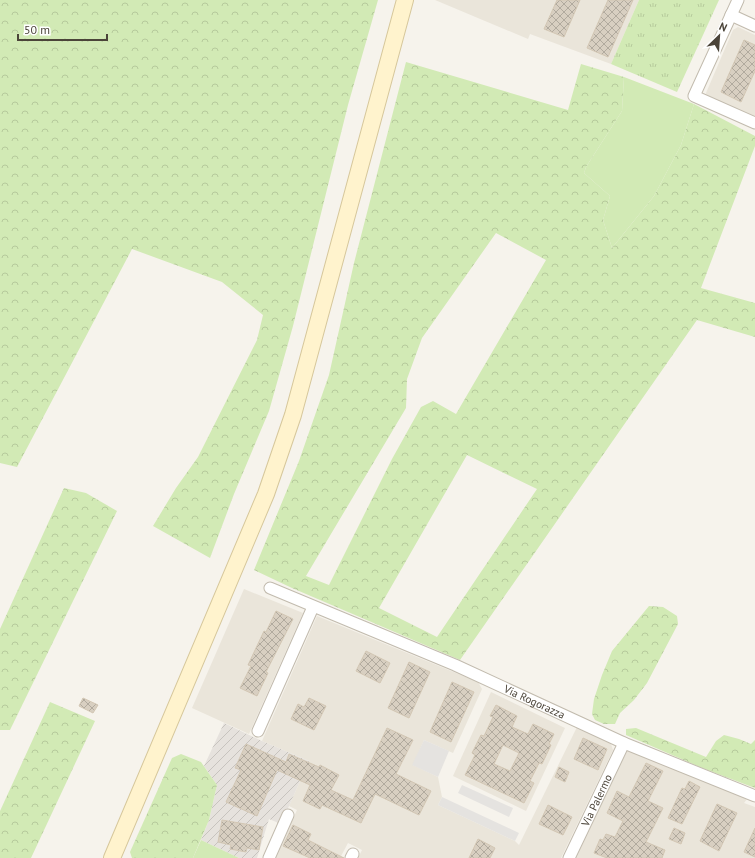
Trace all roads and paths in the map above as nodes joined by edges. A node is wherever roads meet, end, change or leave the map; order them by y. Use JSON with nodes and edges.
{"nodes":[{"id":1,"x":405,"y":0,"type":"edge"},
{"id":2,"x":738,"y":0,"type":"edge"},
{"id":3,"x":732,"y":15,"type":"junction"},
{"id":4,"x":755,"y":26,"type":"edge"},
{"id":5,"x":755,"y":123,"type":"edge"},
{"id":6,"x":270,"y":588,"type":"dead end"},
{"id":7,"x":313,"y":607,"type":"junction"},
{"id":8,"x":258,"y":732,"type":"dead end"},
{"id":9,"x":624,"y":743,"type":"junction"},
{"id":10,"x":755,"y":796,"type":"edge"},
{"id":11,"x":288,"y":815,"type":"dead end"},
{"id":12,"x":112,"y":858,"type":"edge"},
{"id":13,"x":269,"y":858,"type":"edge"},
{"id":14,"x":569,"y":858,"type":"edge"}],
"edges":[{"from":1,"to":12,"type":"street"},
{"from":2,"to":3,"type":"street"},
{"from":3,"to":4,"type":"street"},
{"from":3,"to":5,"type":"street"},
{"from":6,"to":7,"type":"street","name":"Via Rogorazza"},
{"from":7,"to":8,"type":"street"},
{"from":7,"to":9,"type":"street","name":"Via Rogorazza"},
{"from":9,"to":10,"type":"street","name":"Via Rogorazza"},
{"from":9,"to":14,"type":"street","name":"Via Palermo"},
{"from":11,"to":13,"type":"street"}]}
